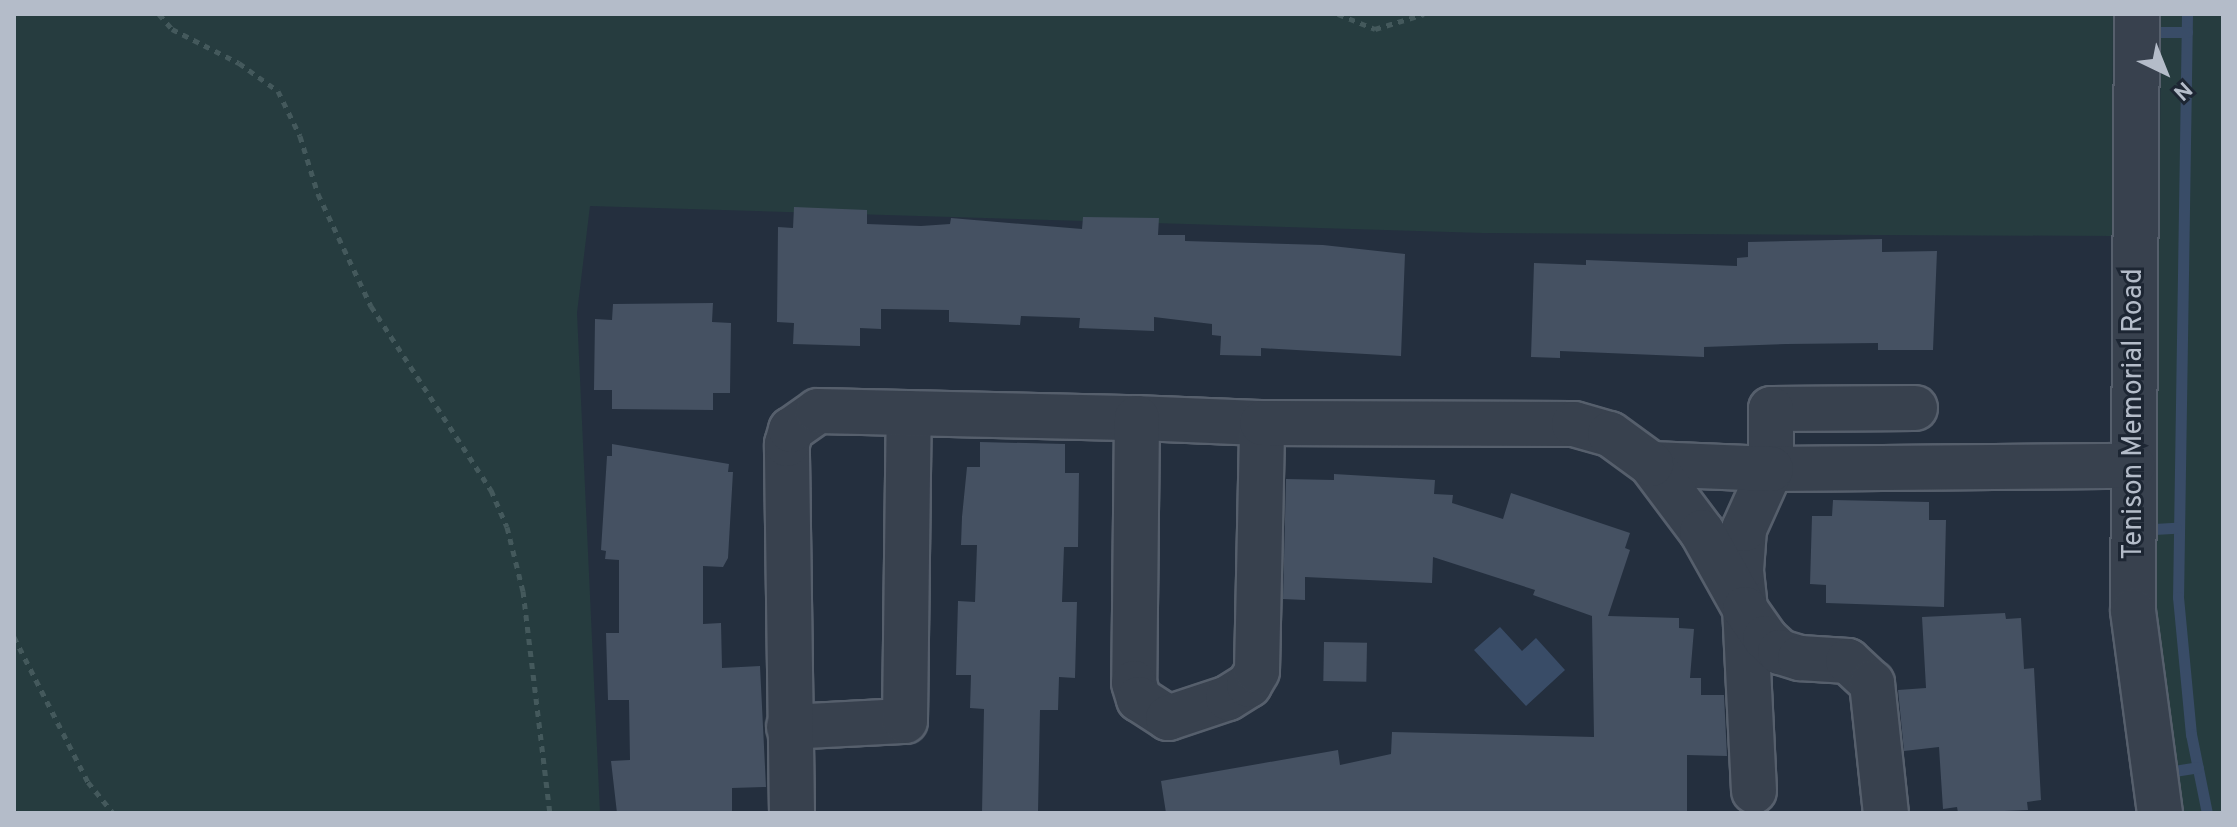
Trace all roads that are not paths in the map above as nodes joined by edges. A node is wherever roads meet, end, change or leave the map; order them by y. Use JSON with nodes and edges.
{"nodes":[{"id":1,"x":2137,"y":14,"type":"edge"},
{"id":2,"x":1915,"y":408,"type":"dead end"},
{"id":3,"x":909,"y":413,"type":"junction"},
{"id":4,"x":1137,"y":418,"type":"junction"},
{"id":5,"x":1262,"y":423,"type":"junction"},
{"id":6,"x":1651,"y":464,"type":"junction"},
{"id":7,"x":2133,"y":466,"type":"junction"},
{"id":8,"x":1771,"y":469,"type":"junction"},
{"id":9,"x":1745,"y":609,"type":"junction"},
{"id":10,"x":789,"y":727,"type":"junction"},
{"id":11,"x":1754,"y":791,"type":"dead end"},
{"id":12,"x":792,"y":813,"type":"edge"},
{"id":13,"x":1886,"y":813,"type":"edge"},
{"id":14,"x":2160,"y":813,"type":"edge"}],
"edges":[{"from":1,"to":7,"type":"street","name":"Tenison Memorial Road"},
{"from":2,"to":8,"type":"street"},
{"from":3,"to":4,"type":"street"},
{"from":3,"to":10,"type":"street"},
{"from":3,"to":10,"type":"street"},
{"from":4,"to":5,"type":"street"},
{"from":4,"to":5,"type":"street"},
{"from":5,"to":6,"type":"street"},
{"from":6,"to":8,"type":"street"},
{"from":6,"to":9,"type":"street"},
{"from":7,"to":8,"type":"street"},
{"from":7,"to":14,"type":"street","name":"Tenison Memorial Road"},
{"from":8,"to":9,"type":"street"},
{"from":9,"to":11,"type":"street"},
{"from":9,"to":13,"type":"street"},
{"from":10,"to":12,"type":"street"}]}
